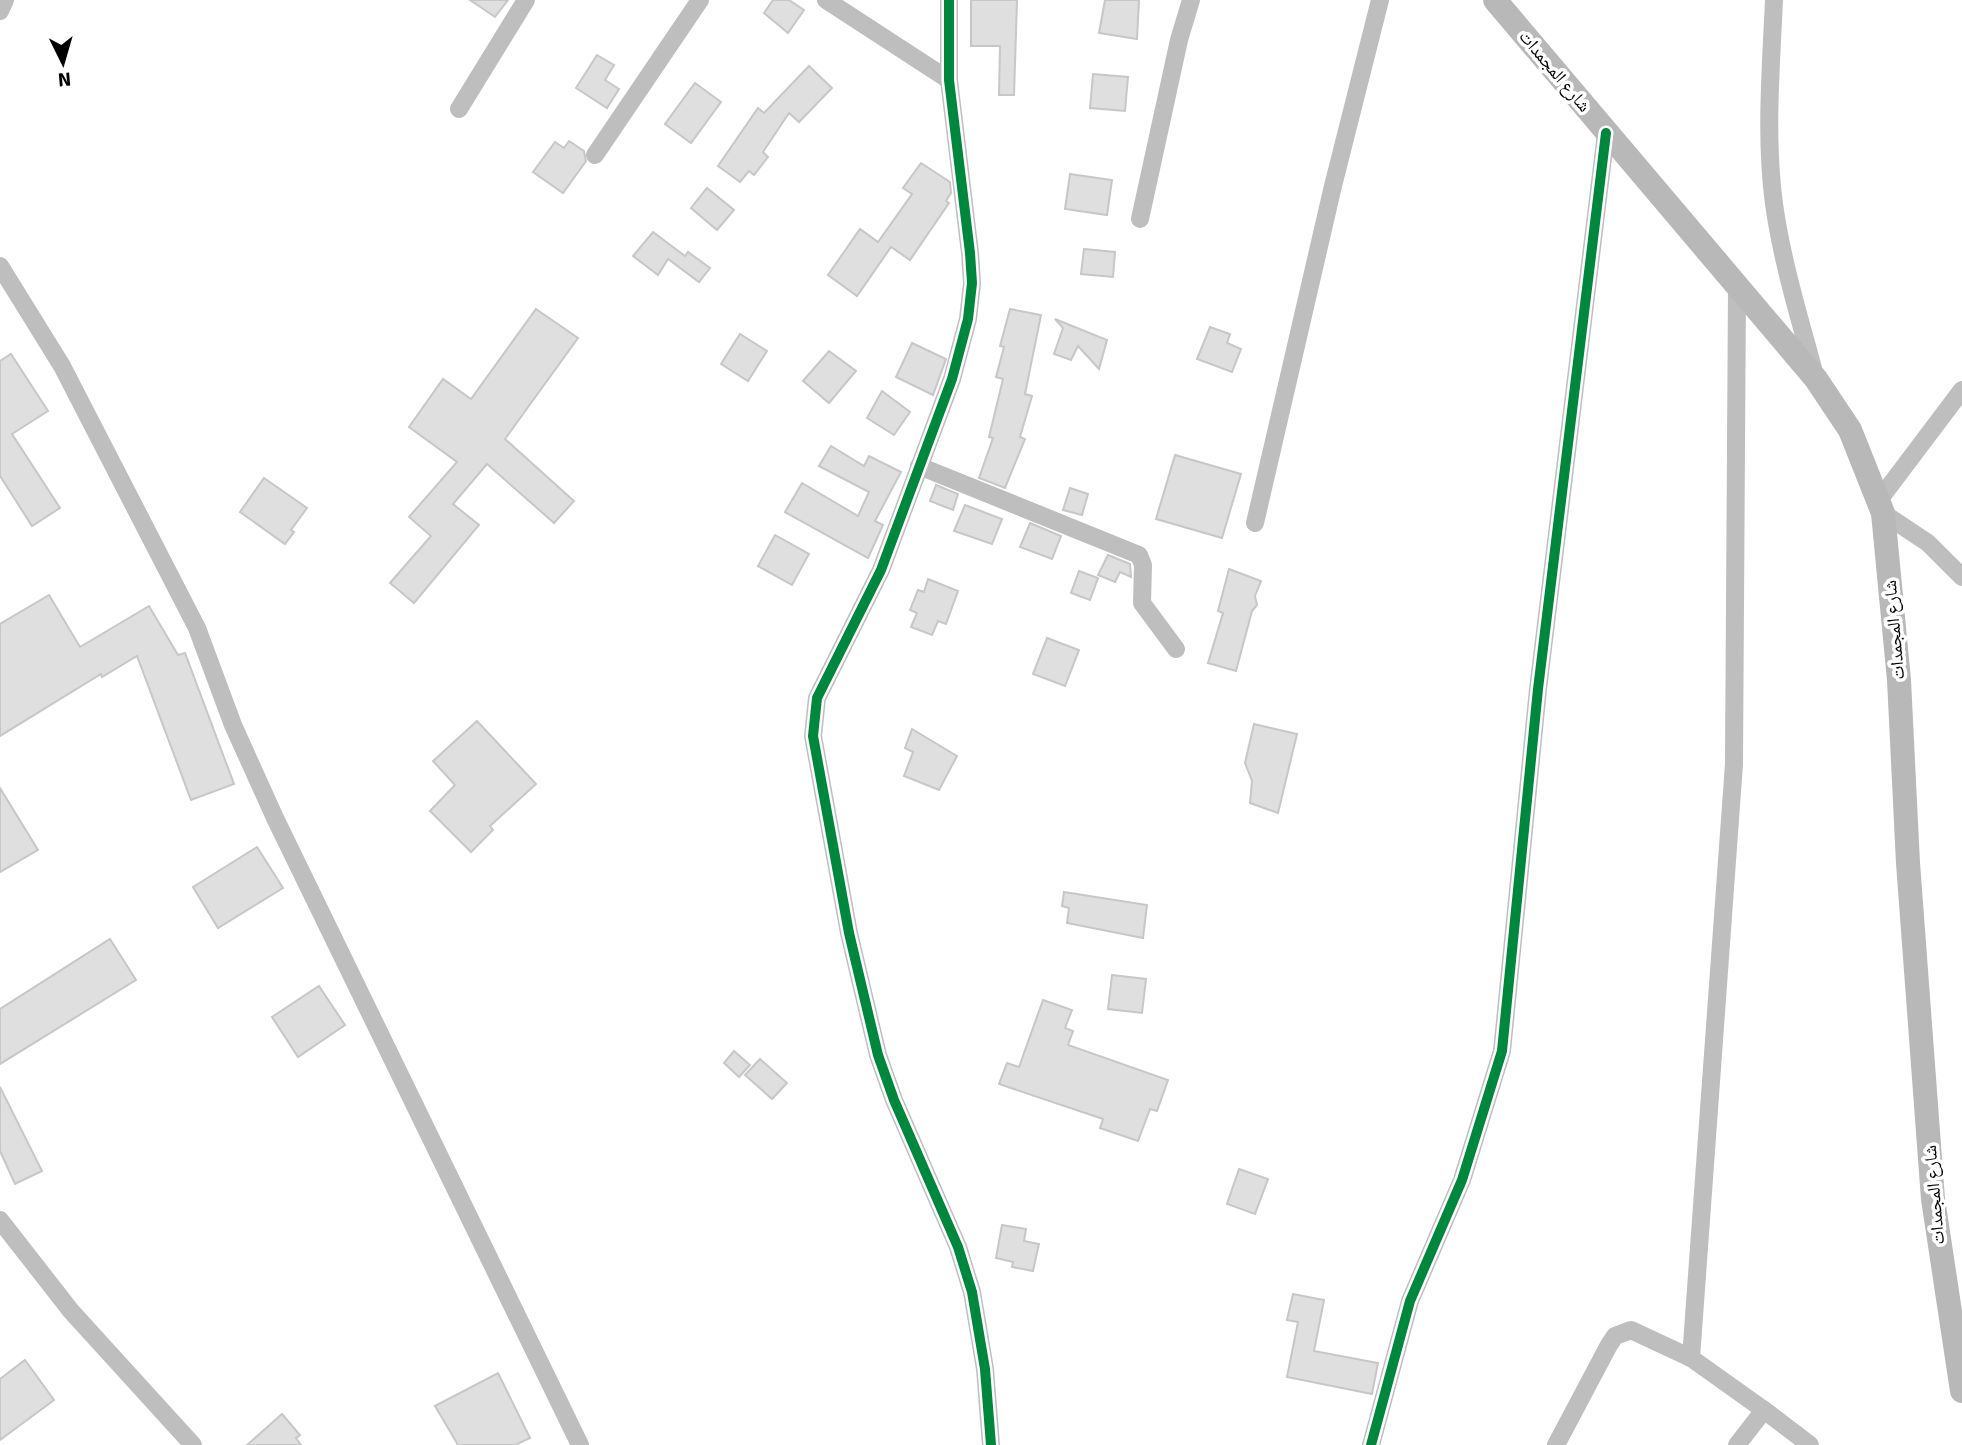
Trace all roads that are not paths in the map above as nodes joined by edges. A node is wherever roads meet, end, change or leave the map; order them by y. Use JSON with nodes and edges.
{"nodes":[{"id":1,"x":5,"y":0,"type":"edge"},
{"id":2,"x":526,"y":0,"type":"edge"},
{"id":3,"x":700,"y":0,"type":"edge"},
{"id":4,"x":826,"y":0,"type":"edge"},
{"id":5,"x":949,"y":0,"type":"edge"},
{"id":6,"x":1191,"y":0,"type":"edge"},
{"id":7,"x":1380,"y":0,"type":"edge"},
{"id":8,"x":1495,"y":0,"type":"edge"},
{"id":9,"x":1774,"y":0,"type":"edge"},
{"id":10,"x":0,"y":11,"type":"edge"},
{"id":11,"x":949,"y":80,"type":"junction"},
{"id":12,"x":459,"y":109,"type":"dead end"},
{"id":13,"x":1606,"y":133,"type":"junction"},
{"id":14,"x":595,"y":155,"type":"dead end"},
{"id":15,"x":1140,"y":219,"type":"dead end"},
{"id":16,"x":0,"y":265,"type":"edge"},
{"id":17,"x":1737,"y":289,"type":"junction"},
{"id":18,"x":1816,"y":379,"type":"junction"},
{"id":19,"x":1962,"y":390,"type":"edge"},
{"id":20,"x":919,"y":466,"type":"junction"},
{"id":21,"x":1881,"y":507,"type":"junction"},
{"id":22,"x":1255,"y":523,"type":"dead end"},
{"id":23,"x":1962,"y":577,"type":"edge"},
{"id":24,"x":1177,"y":649,"type":"dead end"},
{"id":25,"x":0,"y":1220,"type":"edge"},
{"id":26,"x":1691,"y":1358,"type":"junction"},
{"id":27,"x":1962,"y":1391,"type":"edge"},
{"id":28,"x":1764,"y":1410,"type":"junction"},
{"id":29,"x":193,"y":1445,"type":"edge"},
{"id":30,"x":580,"y":1445,"type":"edge"},
{"id":31,"x":991,"y":1445,"type":"edge"},
{"id":32,"x":1371,"y":1445,"type":"edge"},
{"id":33,"x":1556,"y":1445,"type":"edge"},
{"id":34,"x":1737,"y":1445,"type":"edge"},
{"id":35,"x":1810,"y":1445,"type":"edge"}],
"edges":[{"from":1,"to":10,"type":"street"},
{"from":2,"to":12,"type":"street"},
{"from":3,"to":14,"type":"street"},
{"from":4,"to":11,"type":"street"},
{"from":5,"to":11,"type":"street"},
{"from":6,"to":15,"type":"street"},
{"from":7,"to":22,"type":"street"},
{"from":8,"to":13,"type":"main road","name":"شارع المجمدات"},
{"from":9,"to":18,"type":"street"},
{"from":11,"to":20,"type":"street"},
{"from":13,"to":17,"type":"main road","name":"شارع المجمدات"},
{"from":13,"to":32,"type":"street"},
{"from":16,"to":30,"type":"street"},
{"from":17,"to":18,"type":"main road","name":"شارع المجمدات"},
{"from":17,"to":26,"type":"street"},
{"from":18,"to":21,"type":"main road","name":"شارع المجمدات"},
{"from":19,"to":21,"type":"street"},
{"from":20,"to":24,"type":"street"},
{"from":20,"to":31,"type":"street"},
{"from":21,"to":23,"type":"street"},
{"from":21,"to":27,"type":"main road","name":"شارع المجمدات"},
{"from":25,"to":29,"type":"street"},
{"from":26,"to":28,"type":"street"},
{"from":26,"to":33,"type":"street"},
{"from":28,"to":34,"type":"street"},
{"from":28,"to":35,"type":"street"}]}
